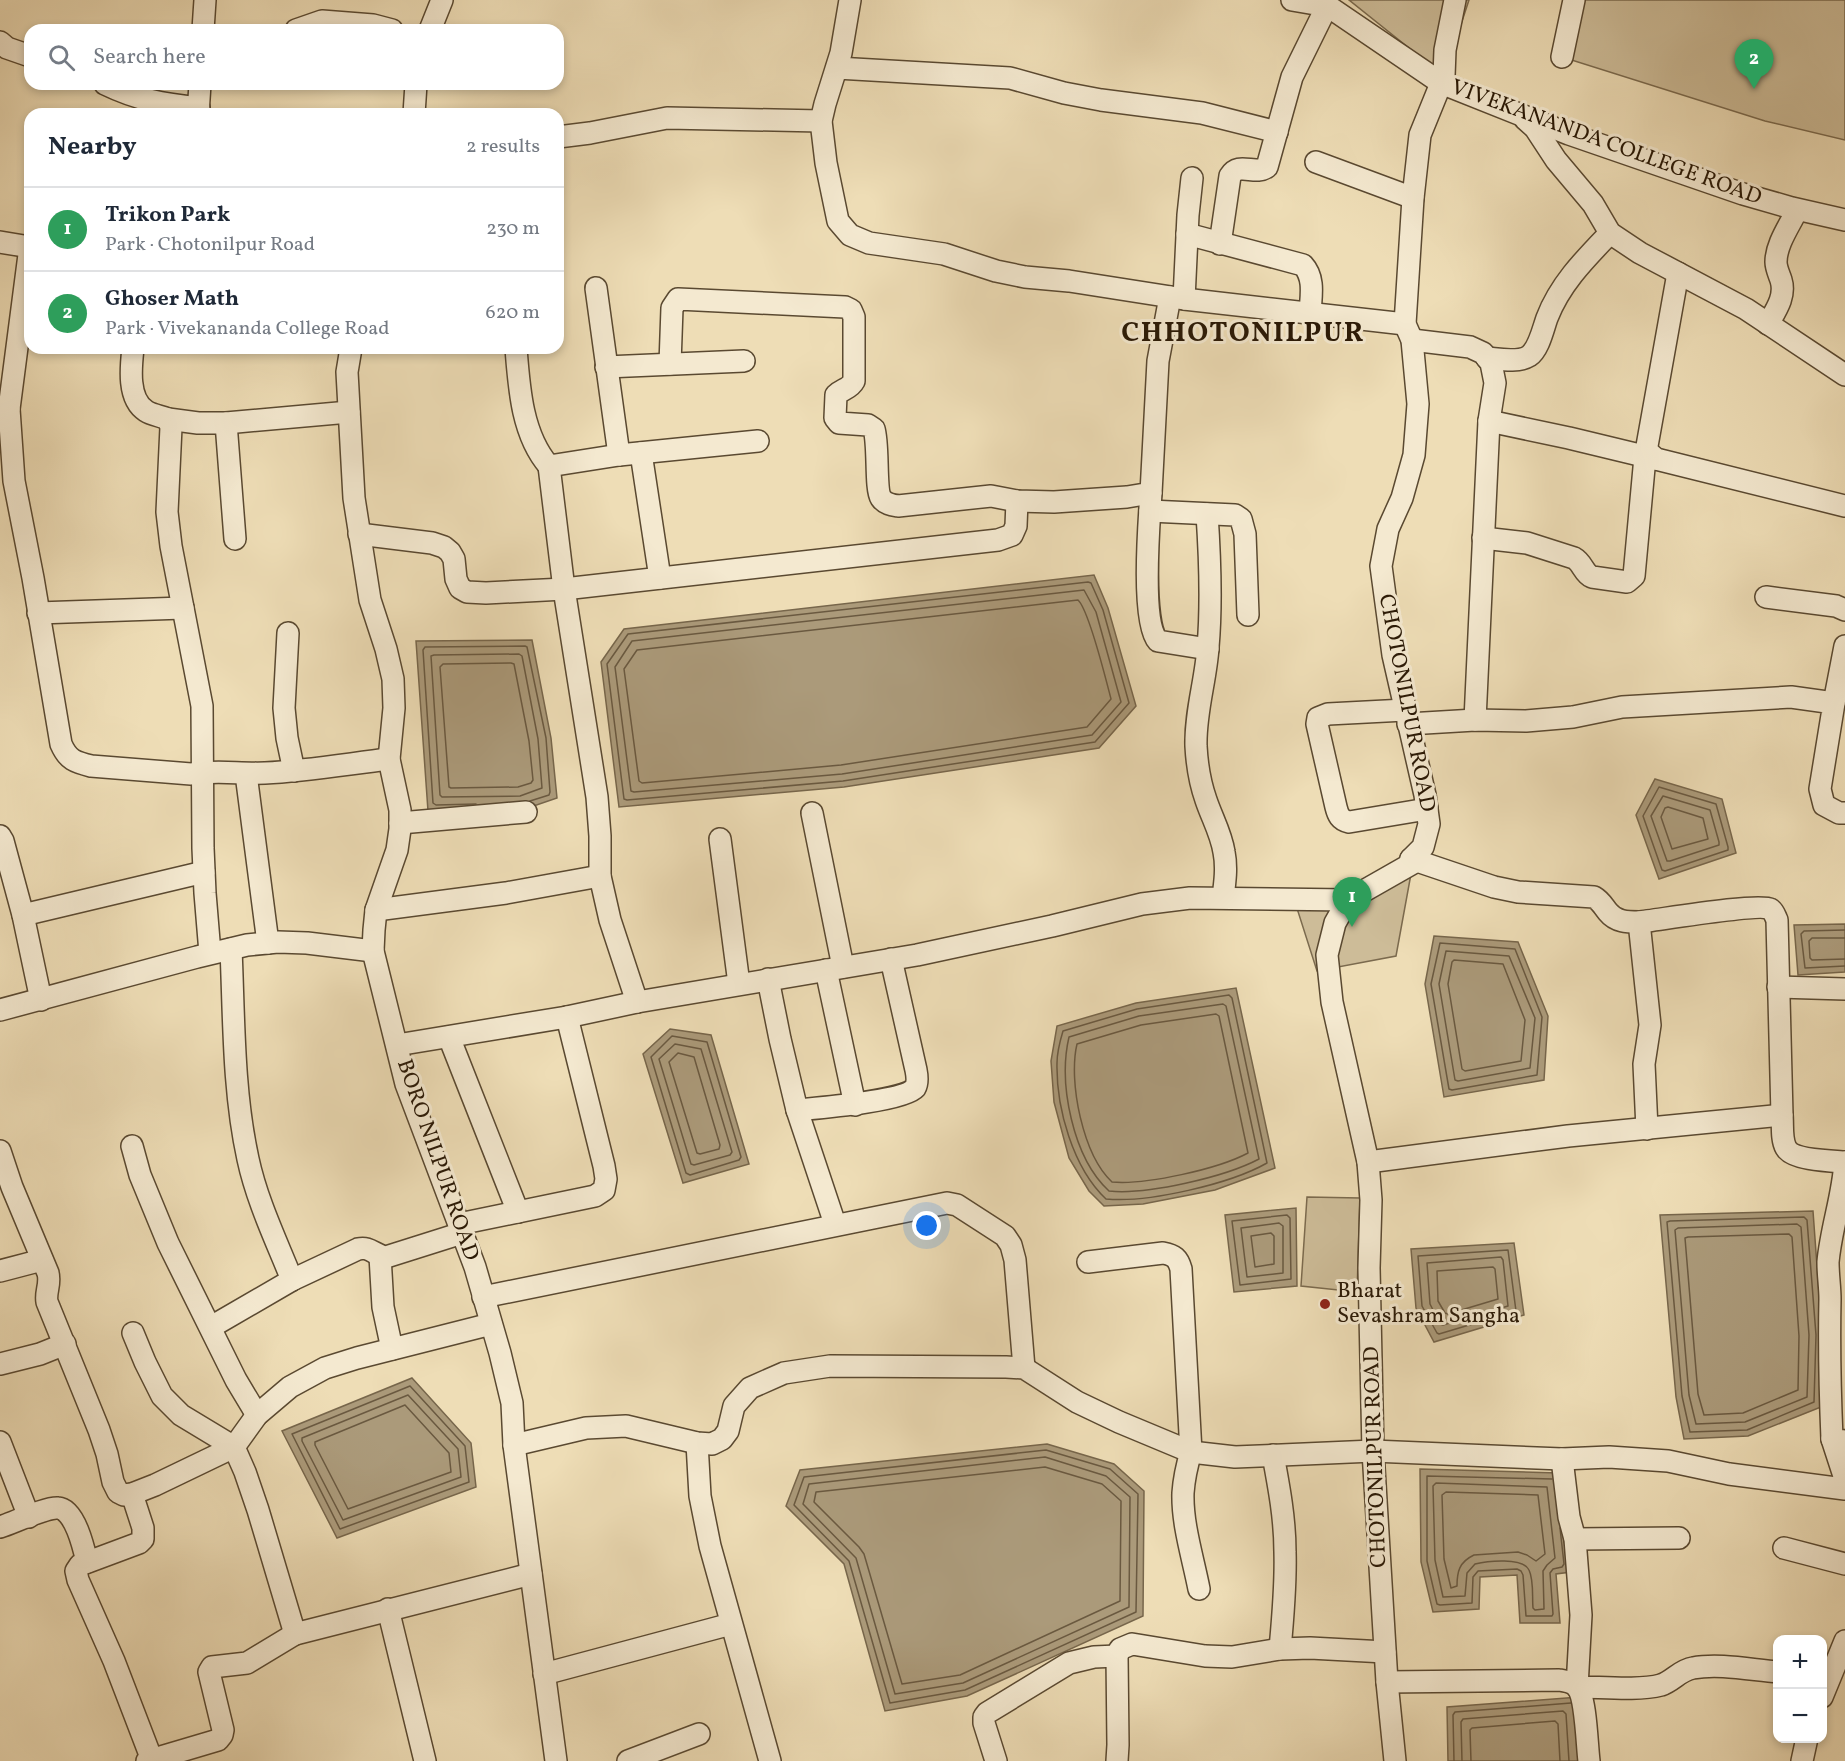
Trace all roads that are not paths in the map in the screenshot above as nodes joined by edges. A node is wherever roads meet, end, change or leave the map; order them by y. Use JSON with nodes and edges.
{"nodes":[{"id":1,"x":205,"y":0,"type":"edge"},
{"id":2,"x":442,"y":0,"type":"edge"},
{"id":3,"x":850,"y":0,"type":"edge"},
{"id":4,"x":1292,"y":0,"type":"edge"},
{"id":5,"x":1455,"y":0,"type":"edge"},
{"id":6,"x":1574,"y":0,"type":"edge"},
{"id":7,"x":1323,"y":3,"type":"edge"},
{"id":8,"x":203,"y":24,"type":"edge"},
{"id":9,"x":313,"y":24,"type":"edge"},
{"id":10,"x":360,"y":24,"type":"edge"},
{"id":11,"x":432,"y":24,"type":"edge"},
{"id":12,"x":0,"y":42,"type":"edge"},
{"id":13,"x":24,"y":54,"type":"edge"},
{"id":14,"x":1562,"y":57,"type":"dead end"},
{"id":15,"x":837,"y":68,"type":"junction"},
{"id":16,"x":1441,"y":83,"type":"junction"},
{"id":17,"x":117,"y":90,"type":"edge"},
{"id":18,"x":200,"y":90,"type":"edge"},
{"id":19,"x":416,"y":90,"type":"edge"},
{"id":20,"x":182,"y":108,"type":"edge"},
{"id":21,"x":198,"y":108,"type":"edge"},
{"id":22,"x":414,"y":108,"type":"edge"},
{"id":23,"x":1520,"y":114,"type":"junction"},
{"id":24,"x":821,"y":122,"type":"junction"},
{"id":25,"x":1277,"y":132,"type":"junction"},
{"id":26,"x":564,"y":136,"type":"edge"},
{"id":27,"x":1316,"y":162,"type":"dead end"},
{"id":28,"x":1192,"y":178,"type":"dead end"},
{"id":29,"x":1413,"y":198,"type":"junction"},
{"id":30,"x":1797,"y":210,"type":"junction"},
{"id":31,"x":1845,"y":220,"type":"edge"},
{"id":32,"x":1610,"y":233,"type":"junction"},
{"id":33,"x":1187,"y":234,"type":"junction"},
{"id":34,"x":0,"y":242,"type":"edge"},
{"id":35,"x":1220,"y":244,"type":"junction"},
{"id":36,"x":24,"y":246,"type":"edge"},
{"id":37,"x":1678,"y":273,"type":"junction"},
{"id":38,"x":24,"y":284,"type":"edge"},
{"id":39,"x":596,"y":288,"type":"dead end"},
{"id":40,"x":1177,"y":298,"type":"junction"},
{"id":41,"x":1310,"y":313,"type":"junction"},
{"id":42,"x":1768,"y":324,"type":"junction"},
{"id":43,"x":1409,"y":332,"type":"junction"},
{"id":44,"x":133,"y":354,"type":"edge"},
{"id":45,"x":350,"y":354,"type":"edge"},
{"id":46,"x":517,"y":354,"type":"edge"},
{"id":47,"x":1487,"y":358,"type":"junction"},
{"id":48,"x":744,"y":361,"type":"dead end"},
{"id":49,"x":670,"y":364,"type":"junction"},
{"id":50,"x":606,"y":366,"type":"junction"},
{"id":51,"x":1845,"y":375,"type":"edge"},
{"id":52,"x":4,"y":408,"type":"edge"},
{"id":53,"x":349,"y":412,"type":"junction"},
{"id":54,"x":168,"y":419,"type":"junction"},
{"id":55,"x":1489,"y":421,"type":"junction"},
{"id":56,"x":226,"y":423,"type":"junction"},
{"id":57,"x":758,"y":441,"type":"dead end"},
{"id":58,"x":641,"y":453,"type":"junction"},
{"id":59,"x":619,"y":455,"type":"junction"},
{"id":60,"x":1651,"y":458,"type":"junction"},
{"id":61,"x":549,"y":466,"type":"junction"},
{"id":62,"x":1017,"y":501,"type":"junction"},
{"id":63,"x":1150,"y":502,"type":"junction"},
{"id":64,"x":1845,"y":506,"type":"edge"},
{"id":65,"x":1207,"y":514,"type":"junction"},
{"id":66,"x":358,"y":534,"type":"junction"},
{"id":67,"x":1483,"y":538,"type":"junction"},
{"id":68,"x":235,"y":539,"type":"dead end"},
{"id":69,"x":660,"y":579,"type":"junction"},
{"id":70,"x":564,"y":589,"type":"junction"},
{"id":71,"x":1766,"y":597,"type":"dead end"},
{"id":72,"x":183,"y":609,"type":"junction"},
{"id":73,"x":1845,"y":610,"type":"edge"},
{"id":74,"x":38,"y":613,"type":"junction"},
{"id":75,"x":1248,"y":615,"type":"dead end"},
{"id":76,"x":288,"y":633,"type":"dead end"},
{"id":77,"x":1845,"y":646,"type":"edge"},
{"id":78,"x":1208,"y":649,"type":"junction"},
{"id":79,"x":1834,"y":703,"type":"junction"},
{"id":80,"x":1407,"y":717,"type":"junction"},
{"id":81,"x":1475,"y":720,"type":"junction"},
{"id":82,"x":389,"y":759,"type":"junction"},
{"id":83,"x":294,"y":771,"type":"junction"},
{"id":84,"x":202,"y":772,"type":"junction"},
{"id":85,"x":246,"y":774,"type":"junction"},
{"id":86,"x":1427,"y":809,"type":"junction"},
{"id":87,"x":526,"y":812,"type":"dead end"},
{"id":88,"x":812,"y":813,"type":"dead end"},
{"id":89,"x":1845,"y":813,"type":"edge"},
{"id":90,"x":400,"y":823,"type":"junction"},
{"id":91,"x":0,"y":836,"type":"edge"},
{"id":92,"x":720,"y":839,"type":"dead end"},
{"id":93,"x":1411,"y":859,"type":"junction"},
{"id":94,"x":204,"y":872,"type":"junction"},
{"id":95,"x":600,"y":876,"type":"junction"},
{"id":96,"x":1223,"y":897,"type":"junction"},
{"id":97,"x":1348,"y":900,"type":"junction"},
{"id":98,"x":376,"y":910,"type":"junction"},
{"id":99,"x":23,"y":915,"type":"junction"},
{"id":100,"x":1639,"y":922,"type":"junction"},
{"id":101,"x":268,"y":943,"type":"junction"},
{"id":102,"x":231,"y":948,"type":"junction"},
{"id":103,"x":373,"y":951,"type":"junction"},
{"id":104,"x":210,"y":953,"type":"junction"},
{"id":105,"x":891,"y":959,"type":"junction"},
{"id":106,"x":834,"y":968,"type":"junction"},
{"id":107,"x":768,"y":979,"type":"junction"},
{"id":108,"x":739,"y":984,"type":"junction"},
{"id":109,"x":1778,"y":987,"type":"junction"},
{"id":110,"x":1845,"y":989,"type":"edge"},
{"id":111,"x":41,"y":1000,"type":"junction"},
{"id":112,"x":637,"y":1002,"type":"junction"},
{"id":113,"x":0,"y":1010,"type":"edge"},
{"id":114,"x":567,"y":1017,"type":"junction"},
{"id":115,"x":450,"y":1037,"type":"junction"},
{"id":116,"x":397,"y":1045,"type":"junction"},
{"id":117,"x":855,"y":1105,"type":"junction"},
{"id":118,"x":797,"y":1110,"type":"junction"},
{"id":119,"x":1782,"y":1115,"type":"junction"},
{"id":120,"x":1647,"y":1128,"type":"junction"},
{"id":121,"x":132,"y":1146,"type":"dead end"},
{"id":122,"x":0,"y":1151,"type":"edge"},
{"id":123,"x":1368,"y":1162,"type":"junction"},
{"id":124,"x":1845,"y":1162,"type":"edge"},
{"id":125,"x":518,"y":1212,"type":"junction"},
{"id":126,"x":835,"y":1224,"type":"junction"},
{"id":127,"x":460,"y":1229,"type":"junction"},
{"id":128,"x":380,"y":1256,"type":"junction"},
{"id":129,"x":42,"y":1260,"type":"junction"},
{"id":130,"x":1088,"y":1262,"type":"dead end"},
{"id":131,"x":0,"y":1271,"type":"edge"},
{"id":132,"x":292,"y":1280,"type":"junction"},
{"id":133,"x":483,"y":1297,"type":"junction"},
{"id":134,"x":1837,"y":1297,"type":"edge"},
{"id":135,"x":491,"y":1324,"type":"junction"},
{"id":136,"x":211,"y":1327,"type":"junction"},
{"id":137,"x":134,"y":1333,"type":"dead end"},
{"id":138,"x":64,"y":1344,"type":"junction"},
{"id":139,"x":392,"y":1349,"type":"junction"},
{"id":140,"x":1837,"y":1362,"type":"edge"},
{"id":141,"x":0,"y":1364,"type":"edge"},
{"id":142,"x":1024,"y":1368,"type":"junction"},
{"id":143,"x":257,"y":1415,"type":"junction"},
{"id":144,"x":1838,"y":1440,"type":"edge"},
{"id":145,"x":0,"y":1442,"type":"edge"},
{"id":146,"x":698,"y":1443,"type":"junction"},
{"id":147,"x":514,"y":1445,"type":"junction"},
{"id":148,"x":234,"y":1447,"type":"junction"},
{"id":149,"x":1373,"y":1451,"type":"junction"},
{"id":150,"x":1191,"y":1452,"type":"junction"},
{"id":151,"x":1273,"y":1455,"type":"junction"},
{"id":152,"x":1562,"y":1459,"type":"junction"},
{"id":153,"x":1845,"y":1479,"type":"edge"},
{"id":154,"x":1845,"y":1489,"type":"edge"},
{"id":155,"x":132,"y":1494,"type":"junction"},
{"id":156,"x":29,"y":1517,"type":"junction"},
{"id":157,"x":0,"y":1527,"type":"edge"},
{"id":158,"x":1679,"y":1538,"type":"dead end"},
{"id":159,"x":1575,"y":1539,"type":"junction"},
{"id":160,"x":1784,"y":1548,"type":"dead end"},
{"id":161,"x":87,"y":1562,"type":"junction"},
{"id":162,"x":1845,"y":1564,"type":"edge"},
{"id":163,"x":531,"y":1574,"type":"junction"},
{"id":164,"x":1199,"y":1589,"type":"dead end"},
{"id":165,"x":388,"y":1609,"type":"junction"},
{"id":166,"x":731,"y":1624,"type":"junction"},
{"id":167,"x":295,"y":1634,"type":"junction"},
{"id":168,"x":1845,"y":1641,"type":"edge"},
{"id":169,"x":1280,"y":1649,"type":"junction"},
{"id":170,"x":1385,"y":1652,"type":"junction"},
{"id":171,"x":1117,"y":1656,"type":"junction"},
{"id":172,"x":1773,"y":1672,"type":"edge"},
{"id":173,"x":544,"y":1674,"type":"junction"},
{"id":174,"x":1827,"y":1675,"type":"edge"},
{"id":175,"x":1387,"y":1682,"type":"junction"},
{"id":176,"x":1577,"y":1687,"type":"junction"},
{"id":177,"x":699,"y":1734,"type":"dead end"},
{"id":178,"x":1806,"y":1743,"type":"edge"},
{"id":179,"x":149,"y":1760,"type":"edge"},
{"id":180,"x":425,"y":1761,"type":"edge"},
{"id":181,"x":556,"y":1761,"type":"edge"},
{"id":182,"x":628,"y":1761,"type":"edge"},
{"id":183,"x":770,"y":1761,"type":"edge"},
{"id":184,"x":996,"y":1761,"type":"edge"},
{"id":185,"x":1117,"y":1761,"type":"edge"},
{"id":186,"x":1395,"y":1761,"type":"edge"},
{"id":187,"x":1589,"y":1761,"type":"edge"},
{"id":188,"x":1802,"y":1761,"type":"edge"}],
"edges":[{"from":1,"to":8,"type":"street"},
{"from":2,"to":11,"type":"street"},
{"from":3,"to":15,"type":"street"},
{"from":4,"to":7,"type":"street"},
{"from":5,"to":16,"type":"street","name":"CHOTONILPUR ROAD"},
{"from":6,"to":14,"type":"street"},
{"from":7,"to":16,"type":"street","name":"VIVEKANANDA COLLEGE ROAD"},
{"from":7,"to":25,"type":"street"},
{"from":9,"to":10,"type":"street"},
{"from":12,"to":13,"type":"street"},
{"from":15,"to":24,"type":"street"},
{"from":15,"to":25,"type":"street"},
{"from":16,"to":23,"type":"street","name":"VIVEKANANDA COLLEGE ROAD"},
{"from":16,"to":29,"type":"street","name":"CHOTONILPUR ROAD"},
{"from":17,"to":20,"type":"street"},
{"from":18,"to":21,"type":"street"},
{"from":19,"to":22,"type":"street"},
{"from":23,"to":30,"type":"street","name":"VIVEKANANDA COLLEGE ROAD"},
{"from":23,"to":32,"type":"street"},
{"from":24,"to":26,"type":"street"},
{"from":24,"to":40,"type":"street"},
{"from":25,"to":35,"type":"street"},
{"from":27,"to":29,"type":"street"},
{"from":28,"to":33,"type":"street"},
{"from":29,"to":43,"type":"street","name":"CHOTONILPUR ROAD"},
{"from":30,"to":31,"type":"street","name":"VIVEKANANDA COLLEGE ROAD"},
{"from":30,"to":42,"type":"street"},
{"from":32,"to":37,"type":"street"},
{"from":32,"to":47,"type":"street"},
{"from":33,"to":35,"type":"street"},
{"from":33,"to":40,"type":"street"},
{"from":34,"to":36,"type":"street"},
{"from":35,"to":41,"type":"street"},
{"from":37,"to":42,"type":"street"},
{"from":37,"to":60,"type":"street"},
{"from":38,"to":52,"type":"street"},
{"from":39,"to":50,"type":"street"},
{"from":40,"to":41,"type":"street"},
{"from":40,"to":63,"type":"street"},
{"from":41,"to":43,"type":"street"},
{"from":42,"to":51,"type":"street"},
{"from":43,"to":47,"type":"street"},
{"from":43,"to":80,"type":"street","name":"CHOTONILPUR ROAD"},
{"from":44,"to":54,"type":"street"},
{"from":45,"to":53,"type":"street","name":"BORO NILPUR ROAD"},
{"from":46,"to":61,"type":"street"},
{"from":47,"to":55,"type":"street"},
{"from":48,"to":49,"type":"street"},
{"from":49,"to":50,"type":"street"},
{"from":49,"to":62,"type":"street"},
{"from":50,"to":59,"type":"street"},
{"from":52,"to":74,"type":"street"},
{"from":53,"to":56,"type":"street"},
{"from":53,"to":66,"type":"street","name":"BORO NILPUR ROAD"},
{"from":54,"to":56,"type":"street"},
{"from":54,"to":72,"type":"street"},
{"from":55,"to":60,"type":"street"},
{"from":55,"to":67,"type":"street"},
{"from":56,"to":68,"type":"street"},
{"from":57,"to":58,"type":"street"},
{"from":58,"to":59,"type":"street"},
{"from":58,"to":69,"type":"street"},
{"from":59,"to":61,"type":"street"},
{"from":60,"to":64,"type":"street"},
{"from":60,"to":67,"type":"street"},
{"from":61,"to":70,"type":"street"},
{"from":62,"to":63,"type":"street"},
{"from":62,"to":69,"type":"street"},
{"from":63,"to":65,"type":"street"},
{"from":63,"to":78,"type":"street"},
{"from":65,"to":75,"type":"street"},
{"from":65,"to":78,"type":"street"},
{"from":66,"to":70,"type":"street"},
{"from":66,"to":82,"type":"street","name":"BORO NILPUR ROAD"},
{"from":67,"to":81,"type":"street"},
{"from":69,"to":70,"type":"street"},
{"from":70,"to":95,"type":"street"},
{"from":71,"to":73,"type":"street"},
{"from":72,"to":74,"type":"street"},
{"from":72,"to":84,"type":"street"},
{"from":74,"to":84,"type":"street"},
{"from":76,"to":83,"type":"street"},
{"from":77,"to":79,"type":"street"},
{"from":78,"to":96,"type":"street"},
{"from":79,"to":81,"type":"street"},
{"from":79,"to":89,"type":"street"},
{"from":80,"to":81,"type":"street"},
{"from":80,"to":86,"type":"street","name":"CHOTONILPUR ROAD"},
{"from":80,"to":86,"type":"street"},
{"from":82,"to":83,"type":"street"},
{"from":82,"to":90,"type":"street","name":"BORO NILPUR ROAD"},
{"from":83,"to":85,"type":"street"},
{"from":84,"to":85,"type":"street"},
{"from":84,"to":94,"type":"street"},
{"from":85,"to":101,"type":"street"},
{"from":86,"to":93,"type":"street","name":"CHOTONILPUR ROAD"},
{"from":87,"to":90,"type":"street"},
{"from":88,"to":106,"type":"street"},
{"from":90,"to":98,"type":"street","name":"BORO NILPUR ROAD"},
{"from":91,"to":99,"type":"street"},
{"from":92,"to":108,"type":"street"},
{"from":93,"to":97,"type":"street","name":"CHOTONILPUR ROAD"},
{"from":93,"to":100,"type":"street"},
{"from":94,"to":99,"type":"street"},
{"from":94,"to":104,"type":"street"},
{"from":95,"to":98,"type":"street"},
{"from":95,"to":112,"type":"street"},
{"from":96,"to":97,"type":"street"},
{"from":96,"to":105,"type":"street"},
{"from":97,"to":123,"type":"street","name":"CHOTONILPUR ROAD"},
{"from":98,"to":103,"type":"street","name":"BORO NILPUR ROAD"},
{"from":99,"to":111,"type":"street"},
{"from":100,"to":109,"type":"street"},
{"from":100,"to":120,"type":"street"},
{"from":101,"to":102,"type":"street"},
{"from":101,"to":103,"type":"street"},
{"from":102,"to":104,"type":"street"},
{"from":102,"to":132,"type":"street"},
{"from":103,"to":116,"type":"street","name":"BORO NILPUR ROAD"},
{"from":104,"to":111,"type":"street"},
{"from":105,"to":106,"type":"street"},
{"from":105,"to":117,"type":"street"},
{"from":106,"to":107,"type":"street"},
{"from":106,"to":117,"type":"street"},
{"from":107,"to":108,"type":"street"},
{"from":107,"to":118,"type":"street"},
{"from":108,"to":112,"type":"street"},
{"from":109,"to":110,"type":"street"},
{"from":109,"to":119,"type":"street"},
{"from":111,"to":113,"type":"street"},
{"from":112,"to":114,"type":"street"},
{"from":114,"to":115,"type":"street"},
{"from":114,"to":125,"type":"street"},
{"from":115,"to":116,"type":"street"},
{"from":115,"to":125,"type":"street"},
{"from":116,"to":127,"type":"street","name":"BORO NILPUR ROAD"},
{"from":117,"to":118,"type":"street"},
{"from":118,"to":126,"type":"street"},
{"from":119,"to":120,"type":"street"},
{"from":119,"to":124,"type":"street"},
{"from":120,"to":123,"type":"street"},
{"from":121,"to":136,"type":"street"},
{"from":122,"to":129,"type":"street"},
{"from":123,"to":149,"type":"street","name":"CHOTONILPUR ROAD"},
{"from":124,"to":134,"type":"street"},
{"from":125,"to":127,"type":"street"},
{"from":126,"to":133,"type":"street"},
{"from":126,"to":142,"type":"street"},
{"from":127,"to":128,"type":"street"},
{"from":127,"to":133,"type":"street","name":"BORO NILPUR ROAD"},
{"from":128,"to":132,"type":"street"},
{"from":128,"to":139,"type":"street"},
{"from":129,"to":131,"type":"street"},
{"from":129,"to":138,"type":"street"},
{"from":130,"to":150,"type":"street"},
{"from":132,"to":136,"type":"street"},
{"from":133,"to":135,"type":"street","name":"BORO NILPUR ROAD"},
{"from":134,"to":140,"type":"street"},
{"from":135,"to":139,"type":"street"},
{"from":135,"to":147,"type":"street","name":"BORO NILPUR ROAD"},
{"from":136,"to":143,"type":"street"},
{"from":137,"to":148,"type":"street"},
{"from":138,"to":141,"type":"street"},
{"from":138,"to":155,"type":"street"},
{"from":139,"to":143,"type":"street"},
{"from":140,"to":144,"type":"street"},
{"from":142,"to":146,"type":"street"},
{"from":142,"to":150,"type":"street"},
{"from":143,"to":148,"type":"street"},
{"from":144,"to":153,"type":"street"},
{"from":145,"to":156,"type":"street"},
{"from":146,"to":147,"type":"street"},
{"from":146,"to":166,"type":"street"},
{"from":147,"to":163,"type":"street","name":"BORO NILPUR ROAD"},
{"from":148,"to":155,"type":"street"},
{"from":148,"to":167,"type":"street"},
{"from":149,"to":151,"type":"street"},
{"from":149,"to":152,"type":"street"},
{"from":149,"to":170,"type":"street","name":"CHOTONILPUR ROAD"},
{"from":150,"to":151,"type":"street"},
{"from":150,"to":164,"type":"street"},
{"from":151,"to":169,"type":"street"},
{"from":152,"to":154,"type":"street"},
{"from":152,"to":159,"type":"street"},
{"from":155,"to":161,"type":"street"},
{"from":156,"to":157,"type":"street"},
{"from":156,"to":161,"type":"street"},
{"from":158,"to":159,"type":"street"},
{"from":159,"to":176,"type":"street"},
{"from":160,"to":162,"type":"street"},
{"from":161,"to":179,"type":"street"},
{"from":163,"to":165,"type":"street"},
{"from":163,"to":173,"type":"street","name":"BORO NILPUR ROAD"},
{"from":165,"to":167,"type":"street"},
{"from":165,"to":180,"type":"street"},
{"from":166,"to":173,"type":"street"},
{"from":166,"to":183,"type":"street"},
{"from":167,"to":179,"type":"street"},
{"from":168,"to":174,"type":"street"},
{"from":169,"to":170,"type":"street"},
{"from":169,"to":171,"type":"street"},
{"from":170,"to":175,"type":"street","name":"CHOTONILPUR ROAD"},
{"from":171,"to":184,"type":"street"},
{"from":171,"to":185,"type":"street"},
{"from":172,"to":176,"type":"street"},
{"from":173,"to":181,"type":"street","name":"BORO NILPUR ROAD"},
{"from":175,"to":176,"type":"street"},
{"from":175,"to":186,"type":"street","name":"CHOTONILPUR ROAD"},
{"from":176,"to":187,"type":"street"},
{"from":177,"to":182,"type":"street"},
{"from":178,"to":188,"type":"street"}]}
